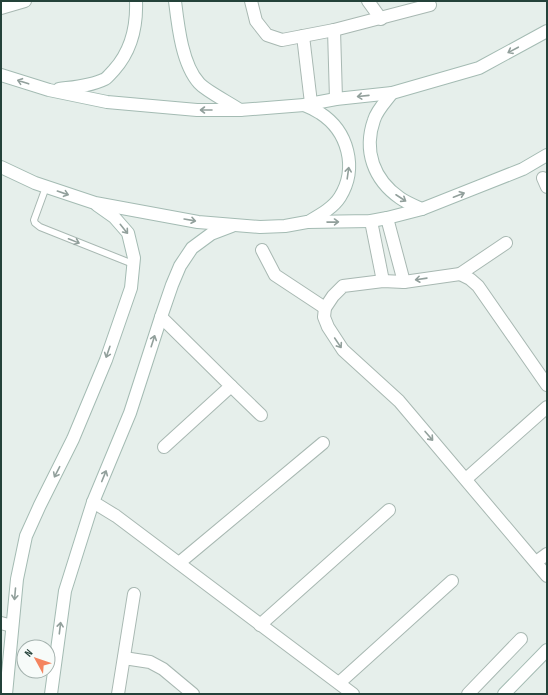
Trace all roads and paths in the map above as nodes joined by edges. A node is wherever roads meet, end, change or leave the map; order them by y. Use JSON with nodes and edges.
{"nodes":[{"id":1,"x":25,"y":1,"type":"edge"},
{"id":2,"x":136,"y":1,"type":"edge"},
{"id":3,"x":175,"y":1,"type":"edge"},
{"id":4,"x":251,"y":1,"type":"edge"},
{"id":5,"x":368,"y":1,"type":"edge"},
{"id":6,"x":430,"y":5,"type":"dead end"},
{"id":7,"x":1,"y":8,"type":"edge"},
{"id":8,"x":381,"y":19,"type":"junction"},
{"id":9,"x":334,"y":30,"type":"junction"},
{"id":10,"x":547,"y":31,"type":"edge"},
{"id":11,"x":303,"y":36,"type":"junction"},
{"id":12,"x":2,"y":76,"type":"edge"},
{"id":13,"x":49,"y":90,"type":"junction"},
{"id":14,"x":392,"y":92,"type":"junction"},
{"id":15,"x":336,"y":99,"type":"junction"},
{"id":16,"x":307,"y":104,"type":"junction"},
{"id":17,"x":240,"y":110,"type":"junction"},
{"id":18,"x":547,"y":155,"type":"edge"},
{"id":19,"x":1,"y":167,"type":"edge"},
{"id":20,"x":46,"y":187,"type":"junction"},
{"id":21,"x":95,"y":203,"type":"junction"},
{"id":22,"x":422,"y":209,"type":"junction"},
{"id":23,"x":387,"y":218,"type":"junction"},
{"id":24,"x":371,"y":221,"type":"junction"},
{"id":25,"x":308,"y":222,"type":"junction"},
{"id":26,"x":236,"y":225,"type":"junction"},
{"id":27,"x":506,"y":243,"type":"dead end"},
{"id":28,"x":262,"y":250,"type":"dead end"},
{"id":29,"x":134,"y":264,"type":"junction"},
{"id":30,"x":460,"y":274,"type":"junction"},
{"id":31,"x":383,"y":281,"type":"junction"},
{"id":32,"x":404,"y":282,"type":"junction"},
{"id":33,"x":325,"y":308,"type":"junction"},
{"id":34,"x":161,"y":317,"type":"junction"},
{"id":35,"x":547,"y":385,"type":"edge"},
{"id":36,"x":231,"y":386,"type":"junction"},
{"id":37,"x":547,"y":407,"type":"edge"},
{"id":38,"x":261,"y":415,"type":"dead end"},
{"id":39,"x":323,"y":442,"type":"dead end"},
{"id":40,"x":164,"y":447,"type":"dead end"},
{"id":41,"x":466,"y":479,"type":"junction"},
{"id":42,"x":93,"y":502,"type":"junction"},
{"id":43,"x":389,"y":510,"type":"dead end"},
{"id":44,"x":547,"y":554,"type":"edge"},
{"id":45,"x":536,"y":562,"type":"junction"},
{"id":46,"x":179,"y":563,"type":"junction"},
{"id":47,"x":547,"y":576,"type":"edge"},
{"id":48,"x":452,"y":581,"type":"dead end"},
{"id":49,"x":134,"y":594,"type":"dead end"},
{"id":50,"x":7,"y":624,"type":"edge"},
{"id":51,"x":260,"y":625,"type":"junction"},
{"id":52,"x":521,"y":639,"type":"dead end"},
{"id":53,"x":6,"y":644,"type":"edge"},
{"id":54,"x":547,"y":650,"type":"edge"},
{"id":55,"x":124,"y":658,"type":"junction"},
{"id":56,"x":339,"y":683,"type":"junction"},
{"id":57,"x":6,"y":694,"type":"edge"},
{"id":58,"x":51,"y":694,"type":"edge"},
{"id":59,"x":118,"y":694,"type":"edge"},
{"id":60,"x":193,"y":694,"type":"edge"},
{"id":61,"x":353,"y":694,"type":"edge"},
{"id":62,"x":468,"y":694,"type":"edge"},
{"id":63,"x":504,"y":694,"type":"edge"}],
"edges":[{"from":1,"to":7,"type":"street"},
{"from":2,"to":13,"type":"street"},
{"from":3,"to":17,"type":"street"},
{"from":4,"to":11,"type":"street"},
{"from":5,"to":8,"type":"street"},
{"from":6,"to":8,"type":"street"},
{"from":8,"to":9,"type":"street"},
{"from":9,"to":11,"type":"street"},
{"from":9,"to":15,"type":"street"},
{"from":10,"to":14,"type":"street","one_way":true},
{"from":11,"to":16,"type":"street"},
{"from":13,"to":12,"type":"street","one_way":true},
{"from":17,"to":13,"type":"street","one_way":true},
{"from":14,"to":15,"type":"street","one_way":true},
{"from":14,"to":22,"type":"street","one_way":true},
{"from":15,"to":16,"type":"street"},
{"from":16,"to":17,"type":"street"},
{"from":25,"to":16,"type":"street","one_way":true},
{"from":22,"to":18,"type":"street","one_way":true},
{"from":19,"to":20,"type":"street"},
{"from":20,"to":21,"type":"street","one_way":true},
{"from":20,"to":29,"type":"lane","one_way":true},
{"from":21,"to":26,"type":"street","one_way":true},
{"from":21,"to":29,"type":"street","one_way":true},
{"from":22,"to":23,"type":"street"},
{"from":23,"to":24,"type":"street"},
{"from":23,"to":32,"type":"street"},
{"from":25,"to":24,"type":"street","one_way":true},
{"from":24,"to":31,"type":"street"},
{"from":25,"to":26,"type":"street"},
{"from":26,"to":34,"type":"street"},
{"from":27,"to":30,"type":"street"},
{"from":28,"to":33,"type":"street"},
{"from":29,"to":50,"type":"street","one_way":true},
{"from":30,"to":32,"type":"street","one_way":true},
{"from":30,"to":35,"type":"street"},
{"from":31,"to":32,"type":"street"},
{"from":31,"to":33,"type":"street"},
{"from":33,"to":41,"type":"street","one_way":true},
{"from":34,"to":36,"type":"street"},
{"from":42,"to":34,"type":"street","one_way":true},
{"from":36,"to":38,"type":"street"},
{"from":36,"to":40,"type":"street"},
{"from":37,"to":41,"type":"street"},
{"from":39,"to":46,"type":"street"},
{"from":41,"to":45,"type":"street"},
{"from":42,"to":46,"type":"street"},
{"from":58,"to":42,"type":"street","one_way":true},
{"from":43,"to":51,"type":"street"},
{"from":44,"to":45,"type":"street"},
{"from":45,"to":47,"type":"street"},
{"from":46,"to":51,"type":"street"},
{"from":48,"to":56,"type":"street"},
{"from":49,"to":55,"type":"street"},
{"from":50,"to":53,"type":"street"},
{"from":51,"to":56,"type":"street"},
{"from":52,"to":62,"type":"street"},
{"from":53,"to":57,"type":"street"},
{"from":54,"to":63,"type":"street"},
{"from":55,"to":59,"type":"street"},
{"from":55,"to":60,"type":"street"},
{"from":56,"to":61,"type":"street"}]}
